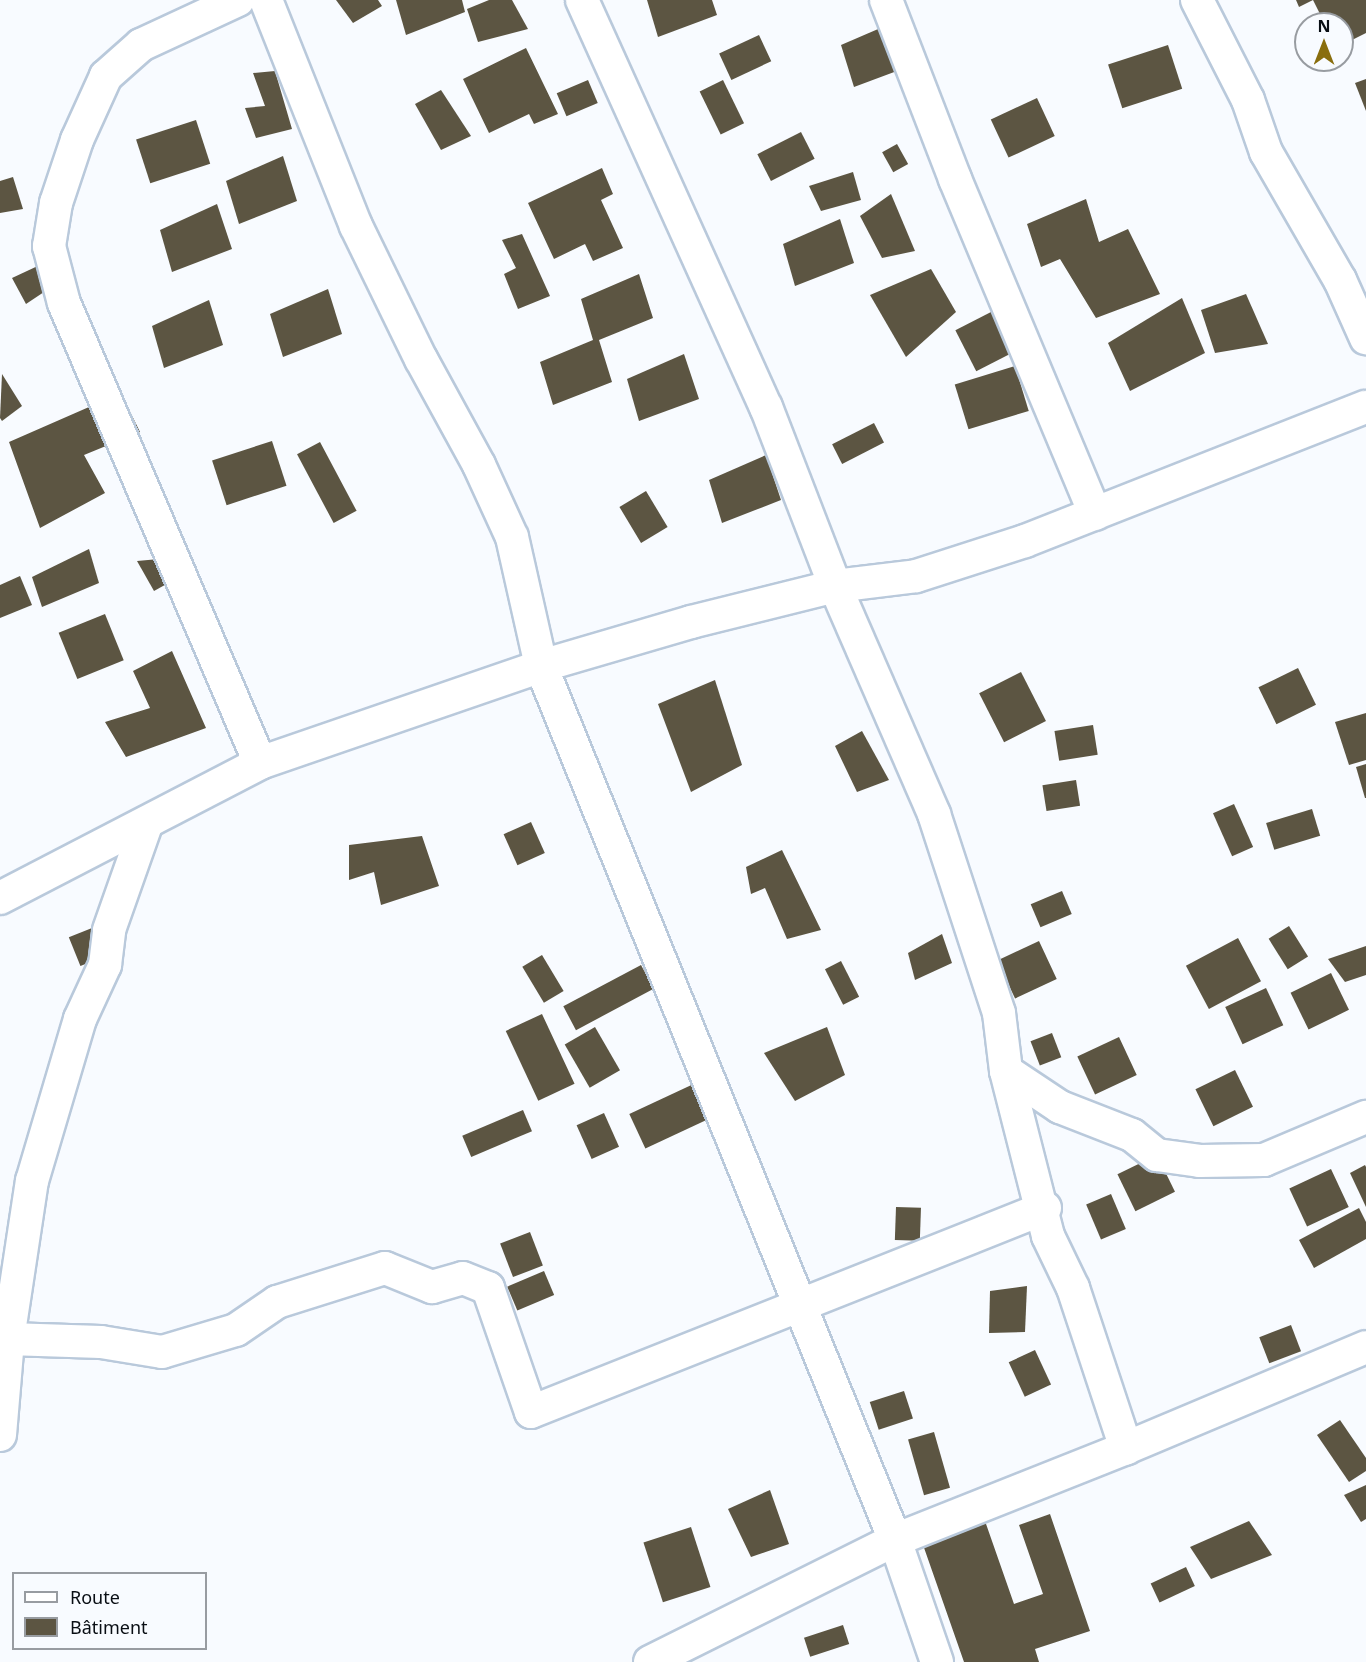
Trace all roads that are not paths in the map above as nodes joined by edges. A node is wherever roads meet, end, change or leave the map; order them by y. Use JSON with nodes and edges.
{"nodes":[{"id":1,"x":238,"y":0,"type":"edge"},
{"id":2,"x":266,"y":0,"type":"edge"},
{"id":3,"x":582,"y":0,"type":"edge"},
{"id":4,"x":886,"y":0,"type":"edge"},
{"id":5,"x":1197,"y":0,"type":"edge"},
{"id":6,"x":1366,"y":338,"type":"edge"},
{"id":7,"x":1366,"y":407,"type":"edge"},
{"id":8,"x":1095,"y":514,"type":"junction"},
{"id":9,"x":835,"y":586,"type":"junction"},
{"id":10,"x":541,"y":666,"type":"junction"},
{"id":11,"x":260,"y":763,"type":"junction"},
{"id":12,"x":147,"y":822,"type":"junction"},
{"id":13,"x":0,"y":898,"type":"edge"},
{"id":14,"x":1006,"y":1071,"type":"junction"},
{"id":15,"x":1366,"y":1117,"type":"edge"},
{"id":16,"x":1042,"y":1209,"type":"junction"},
{"id":17,"x":800,"y":1305,"type":"junction"},
{"id":18,"x":8,"y":1339,"type":"junction"},
{"id":19,"x":1366,"y":1347,"type":"edge"},
{"id":20,"x":0,"y":1435,"type":"edge"},
{"id":21,"x":1126,"y":1448,"type":"junction"},
{"id":22,"x":895,"y":1540,"type":"junction"},
{"id":23,"x":650,"y":1662,"type":"edge"},
{"id":24,"x":937,"y":1662,"type":"edge"}],
"edges":[{"from":1,"to":11,"type":"street"},
{"from":2,"to":10,"type":"street"},
{"from":3,"to":9,"type":"street"},
{"from":4,"to":8,"type":"street"},
{"from":5,"to":6,"type":"street"},
{"from":7,"to":8,"type":"street"},
{"from":8,"to":9,"type":"street"},
{"from":9,"to":10,"type":"street"},
{"from":9,"to":14,"type":"street"},
{"from":10,"to":11,"type":"street"},
{"from":10,"to":17,"type":"street"},
{"from":11,"to":12,"type":"street"},
{"from":12,"to":13,"type":"street"},
{"from":12,"to":18,"type":"street"},
{"from":14,"to":15,"type":"street"},
{"from":14,"to":16,"type":"street"},
{"from":16,"to":17,"type":"street"},
{"from":16,"to":21,"type":"street"},
{"from":17,"to":18,"type":"street"},
{"from":17,"to":22,"type":"street"},
{"from":18,"to":20,"type":"street"},
{"from":19,"to":21,"type":"street"},
{"from":21,"to":22,"type":"street"},
{"from":22,"to":23,"type":"street"},
{"from":22,"to":24,"type":"street"}]}
